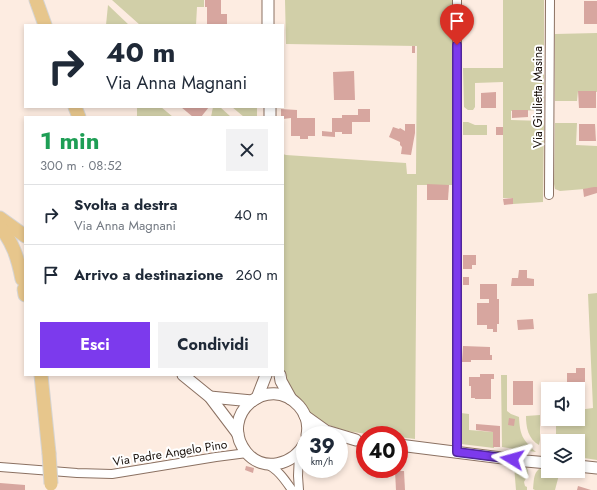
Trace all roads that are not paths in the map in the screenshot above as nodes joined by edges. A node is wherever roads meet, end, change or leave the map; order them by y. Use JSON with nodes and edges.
{"nodes":[{"id":1,"x":36,"y":0,"type":"edge"},
{"id":2,"x":268,"y":0,"type":"edge"},
{"id":3,"x":457,"y":0,"type":"edge"},
{"id":4,"x":550,"y":0,"type":"edge"},
{"id":5,"x":45,"y":24,"type":"edge"},
{"id":6,"x":268,"y":24,"type":"edge"},
{"id":7,"x":549,"y":195,"type":"dead end"},
{"id":8,"x":0,"y":218,"type":"edge"},
{"id":9,"x":0,"y":227,"type":"edge"},
{"id":10,"x":24,"y":235,"type":"edge"},
{"id":11,"x":24,"y":284,"type":"edge"},
{"id":12,"x":41,"y":376,"type":"edge"},
{"id":13,"x":184,"y":376,"type":"edge"},
{"id":14,"x":266,"y":376,"type":"edge"},
{"id":15,"x":280,"y":376,"type":"edge"},
{"id":16,"x":210,"y":397,"type":"junction"},
{"id":17,"x":254,"y":399,"type":"junction"},
{"id":18,"x":291,"y":399,"type":"junction"},
{"id":19,"x":305,"y":416,"type":"junction"},
{"id":20,"x":308,"y":426,"type":"edge"},
{"id":21,"x":238,"y":434,"type":"junction"},
{"id":22,"x":356,"y":439,"type":"edge"},
{"id":23,"x":408,"y":446,"type":"edge"},
{"id":24,"x":457,"y":452,"type":"junction"},
{"id":25,"x":247,"y":453,"type":"junction"},
{"id":26,"x":296,"y":454,"type":"edge"},
{"id":27,"x":541,"y":462,"type":"edge"},
{"id":28,"x":264,"y":463,"type":"junction"},
{"id":29,"x":0,"y":467,"type":"edge"},
{"id":30,"x":585,"y":467,"type":"edge"},
{"id":31,"x":597,"y":468,"type":"edge"},
{"id":32,"x":298,"y":478,"type":"edge"},
{"id":33,"x":51,"y":487,"type":"edge"},
{"id":34,"x":292,"y":490,"type":"edge"},
{"id":35,"x":300,"y":490,"type":"edge"}],
"edges":[{"from":1,"to":5,"type":"main road"},
{"from":2,"to":6,"type":"street"},
{"from":3,"to":24,"type":"street"},
{"from":4,"to":7,"type":"street","name":"Via Giulietta Masina"},
{"from":8,"to":10,"type":"main road"},
{"from":9,"to":11,"type":"main road"},
{"from":12,"to":33,"type":"main road","bridge":true},
{"from":13,"to":16,"type":"street"},
{"from":14,"to":17,"type":"street"},
{"from":15,"to":18,"type":"street"},
{"from":16,"to":17,"type":"street"},
{"from":16,"to":21,"type":"street"},
{"from":17,"to":18,"type":"street"},
{"from":17,"to":21,"type":"street"},
{"from":18,"to":19,"type":"street"},
{"from":19,"to":20,"type":"street"},
{"from":19,"to":22,"type":"street"},
{"from":21,"to":25,"type":"street"},
{"from":23,"to":24,"type":"street"},
{"from":24,"to":27,"type":"street"},
{"from":25,"to":28,"type":"street"},
{"from":25,"to":29,"type":"street","name":"Via Padre Angelo Pino"},
{"from":26,"to":28,"type":"street"},
{"from":28,"to":34,"type":"street"},
{"from":30,"to":31,"type":"street"},
{"from":32,"to":35,"type":"street"}]}
